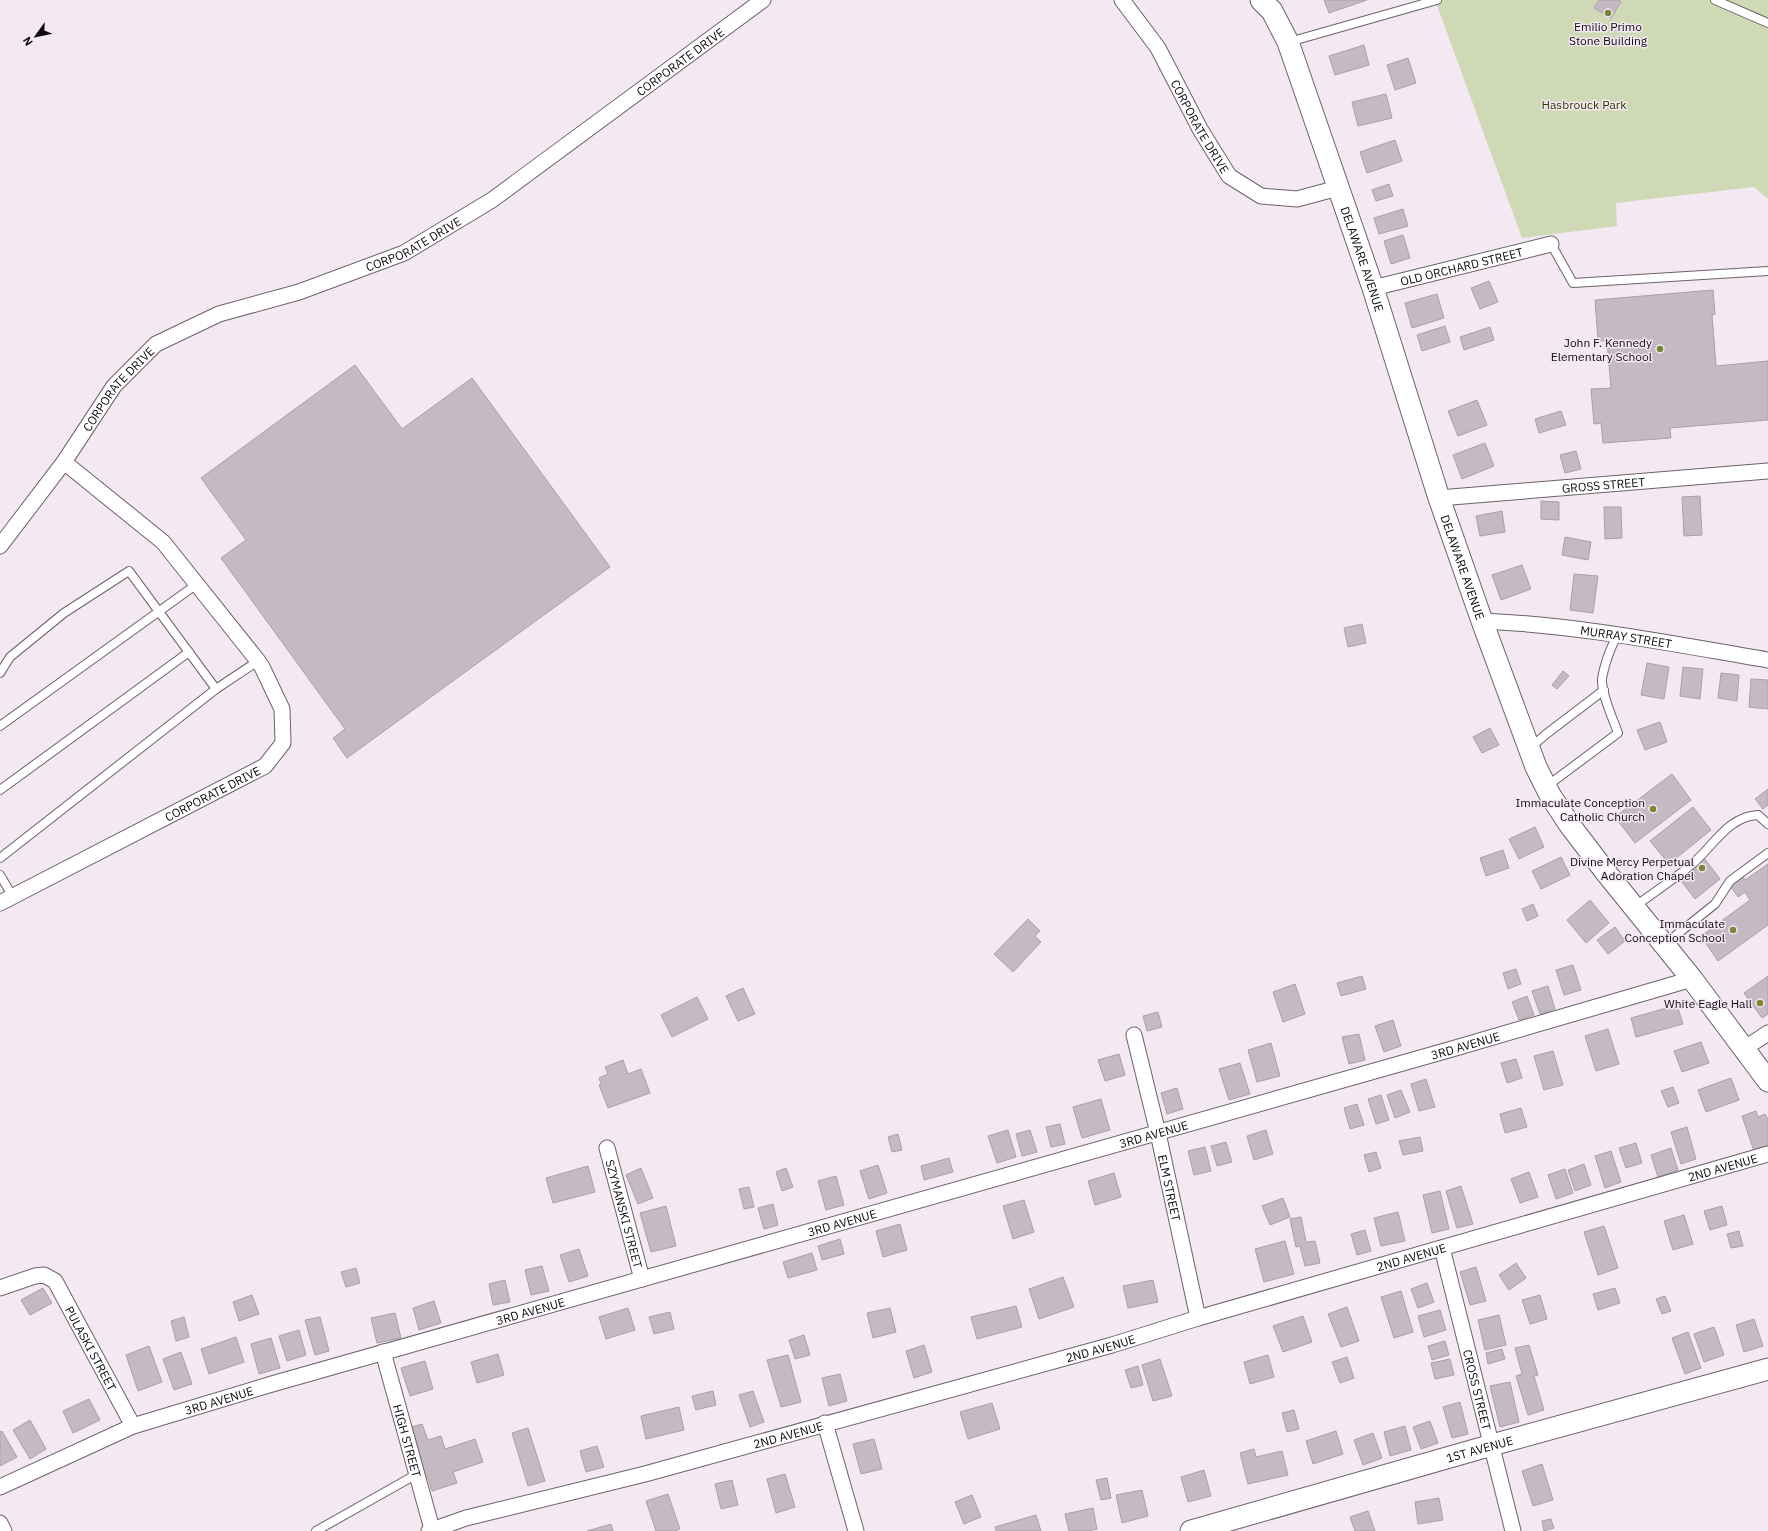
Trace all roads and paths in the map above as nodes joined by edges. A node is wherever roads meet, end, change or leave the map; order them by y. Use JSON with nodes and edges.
{"nodes":[{"id":1,"x":763,"y":0,"type":"edge"},
{"id":2,"x":1122,"y":0,"type":"edge"},
{"id":3,"x":1261,"y":0,"type":"edge"},
{"id":4,"x":1438,"y":0,"type":"edge"},
{"id":5,"x":1715,"y":0,"type":"edge"},
{"id":6,"x":1768,"y":23,"type":"edge"},
{"id":7,"x":1288,"y":42,"type":"junction"},
{"id":8,"x":1338,"y":188,"type":"junction"},
{"id":9,"x":1551,"y":244,"type":"joint"},
{"id":10,"x":1768,"y":272,"type":"edge"},
{"id":11,"x":1373,"y":288,"type":"junction"},
{"id":12,"x":64,"y":462,"type":"junction"},
{"id":13,"x":1768,"y":471,"type":"edge"},
{"id":14,"x":1439,"y":498,"type":"junction"},
{"id":15,"x":0,"y":546,"type":"edge"},
{"id":16,"x":197,"y":584,"type":"junction"},
{"id":17,"x":158,"y":610,"type":"junction"},
{"id":18,"x":1482,"y":622,"type":"junction"},
{"id":19,"x":1618,"y":635,"type":"junction"},
{"id":20,"x":189,"y":652,"type":"junction"},
{"id":21,"x":1768,"y":660,"type":"edge"},
{"id":22,"x":258,"y":661,"type":"junction"},
{"id":23,"x":0,"y":673,"type":"edge"},
{"id":24,"x":216,"y":689,"type":"junction"},
{"id":25,"x":1604,"y":690,"type":"junction"},
{"id":26,"x":0,"y":726,"type":"edge"},
{"id":27,"x":1529,"y":749,"type":"junction"},
{"id":28,"x":1546,"y":786,"type":"junction"},
{"id":29,"x":0,"y":790,"type":"edge"},
{"id":30,"x":1768,"y":824,"type":"edge"},
{"id":31,"x":1768,"y":853,"type":"edge"},
{"id":32,"x":0,"y":858,"type":"edge"},
{"id":33,"x":0,"y":875,"type":"edge"},
{"id":34,"x":6,"y":900,"type":"edge"},
{"id":35,"x":1634,"y":907,"type":"junction"},
{"id":36,"x":1664,"y":945,"type":"junction"},
{"id":37,"x":1692,"y":979,"type":"junction"},
{"id":38,"x":1768,"y":1033,"type":"edge"},
{"id":39,"x":1134,"y":1035,"type":"dead end"},
{"id":40,"x":1745,"y":1048,"type":"junction"},
{"id":41,"x":1768,"y":1081,"type":"edge"},
{"id":42,"x":1158,"y":1133,"type":"junction"},
{"id":43,"x":607,"y":1148,"type":"dead end"},
{"id":44,"x":1768,"y":1154,"type":"edge"},
{"id":45,"x":1442,"y":1248,"type":"junction"},
{"id":46,"x":642,"y":1279,"type":"junction"},
{"id":47,"x":0,"y":1288,"type":"edge"},
{"id":48,"x":1198,"y":1318,"type":"junction"},
{"id":49,"x":383,"y":1352,"type":"junction"},
{"id":50,"x":1768,"y":1369,"type":"edge"},
{"id":51,"x":825,"y":1423,"type":"junction"},
{"id":52,"x":133,"y":1426,"type":"junction"},
{"id":53,"x":1492,"y":1445,"type":"junction"},
{"id":54,"x":417,"y":1474,"type":"junction"},
{"id":55,"x":0,"y":1486,"type":"edge"},
{"id":56,"x":0,"y":1523,"type":"edge"},
{"id":57,"x":430,"y":1530,"type":"edge"},
{"id":58,"x":4,"y":1531,"type":"edge"},
{"id":59,"x":316,"y":1531,"type":"edge"},
{"id":60,"x":856,"y":1531,"type":"edge"},
{"id":61,"x":1191,"y":1531,"type":"edge"},
{"id":62,"x":1513,"y":1531,"type":"edge"}],
"edges":[{"from":1,"to":12,"type":"street","name":"CORPORATE DRIVE"},
{"from":2,"to":8,"type":"street","name":"CORPORATE DRIVE"},
{"from":3,"to":7,"type":"street","name":"DELAWARE AVENUE"},
{"from":4,"to":7,"type":"lane"},
{"from":5,"to":6,"type":"lane"},
{"from":7,"to":8,"type":"street","name":"DELAWARE AVENUE"},
{"from":8,"to":11,"type":"street","name":"DELAWARE AVENUE"},
{"from":9,"to":10,"type":"lane"},
{"from":9,"to":11,"type":"street","name":"OLD ORCHARD STREET"},
{"from":11,"to":14,"type":"street","name":"DELAWARE AVENUE"},
{"from":12,"to":15,"type":"street","name":"CORPORATE DRIVE"},
{"from":12,"to":16,"type":"street","name":"CORPORATE DRIVE"},
{"from":13,"to":14,"type":"street","name":"GROSS STREET"},
{"from":14,"to":18,"type":"street","name":"DELAWARE AVENUE"},
{"from":16,"to":17,"type":"lane"},
{"from":16,"to":22,"type":"street","name":"CORPORATE DRIVE"},
{"from":17,"to":20,"type":"lane"},
{"from":17,"to":23,"type":"lane"},
{"from":17,"to":26,"type":"lane"},
{"from":18,"to":19,"type":"street","name":"MURRAY STREET"},
{"from":18,"to":27,"type":"street","name":"DELAWARE AVENUE"},
{"from":19,"to":21,"type":"street","name":"MURRAY STREET"},
{"from":19,"to":25,"type":"lane"},
{"from":20,"to":24,"type":"lane"},
{"from":20,"to":29,"type":"lane"},
{"from":22,"to":24,"type":"lane"},
{"from":22,"to":34,"type":"street","name":"CORPORATE DRIVE"},
{"from":24,"to":32,"type":"lane"},
{"from":25,"to":27,"type":"lane"},
{"from":25,"to":28,"type":"lane"},
{"from":27,"to":28,"type":"street","name":"DELAWARE AVENUE"},
{"from":28,"to":35,"type":"street","name":"DELAWARE AVENUE"},
{"from":30,"to":35,"type":"lane"},
{"from":31,"to":36,"type":"lane"},
{"from":33,"to":34,"type":"lane"},
{"from":35,"to":36,"type":"street","name":"DELAWARE AVENUE"},
{"from":36,"to":37,"type":"street","name":"DELAWARE AVENUE"},
{"from":37,"to":40,"type":"street","name":"DELAWARE AVENUE"},
{"from":37,"to":42,"type":"street","name":"3RD AVENUE"},
{"from":38,"to":40,"type":"street"},
{"from":39,"to":42,"type":"street","name":"ELM STREET"},
{"from":40,"to":41,"type":"street","name":"DELAWARE AVENUE"},
{"from":42,"to":46,"type":"street","name":"3RD AVENUE"},
{"from":42,"to":48,"type":"street","name":"ELM STREET"},
{"from":43,"to":46,"type":"street","name":"SZYMANSKI STREET"},
{"from":44,"to":45,"type":"street","name":"2ND AVENUE"},
{"from":45,"to":48,"type":"street","name":"2ND AVENUE"},
{"from":45,"to":53,"type":"street","name":"CROSS STREET"},
{"from":46,"to":49,"type":"street","name":"3RD AVENUE"},
{"from":47,"to":52,"type":"street","name":"PULASKI STREET"},
{"from":48,"to":51,"type":"street","name":"2ND AVENUE"},
{"from":49,"to":52,"type":"street","name":"3RD AVENUE"},
{"from":49,"to":54,"type":"street","name":"HIGH STREET"},
{"from":50,"to":53,"type":"street","name":"1ST AVENUE"},
{"from":51,"to":57,"type":"street","name":"2ND AVENUE"},
{"from":51,"to":60,"type":"street"},
{"from":52,"to":55,"type":"street","name":"3RD AVENUE"},
{"from":53,"to":61,"type":"street","name":"1ST AVENUE"},
{"from":53,"to":62,"type":"street","name":"CROSS STREET"},
{"from":54,"to":57,"type":"street","name":"HIGH STREET"},
{"from":54,"to":59,"type":"lane"},
{"from":56,"to":58,"type":"street"}]}
